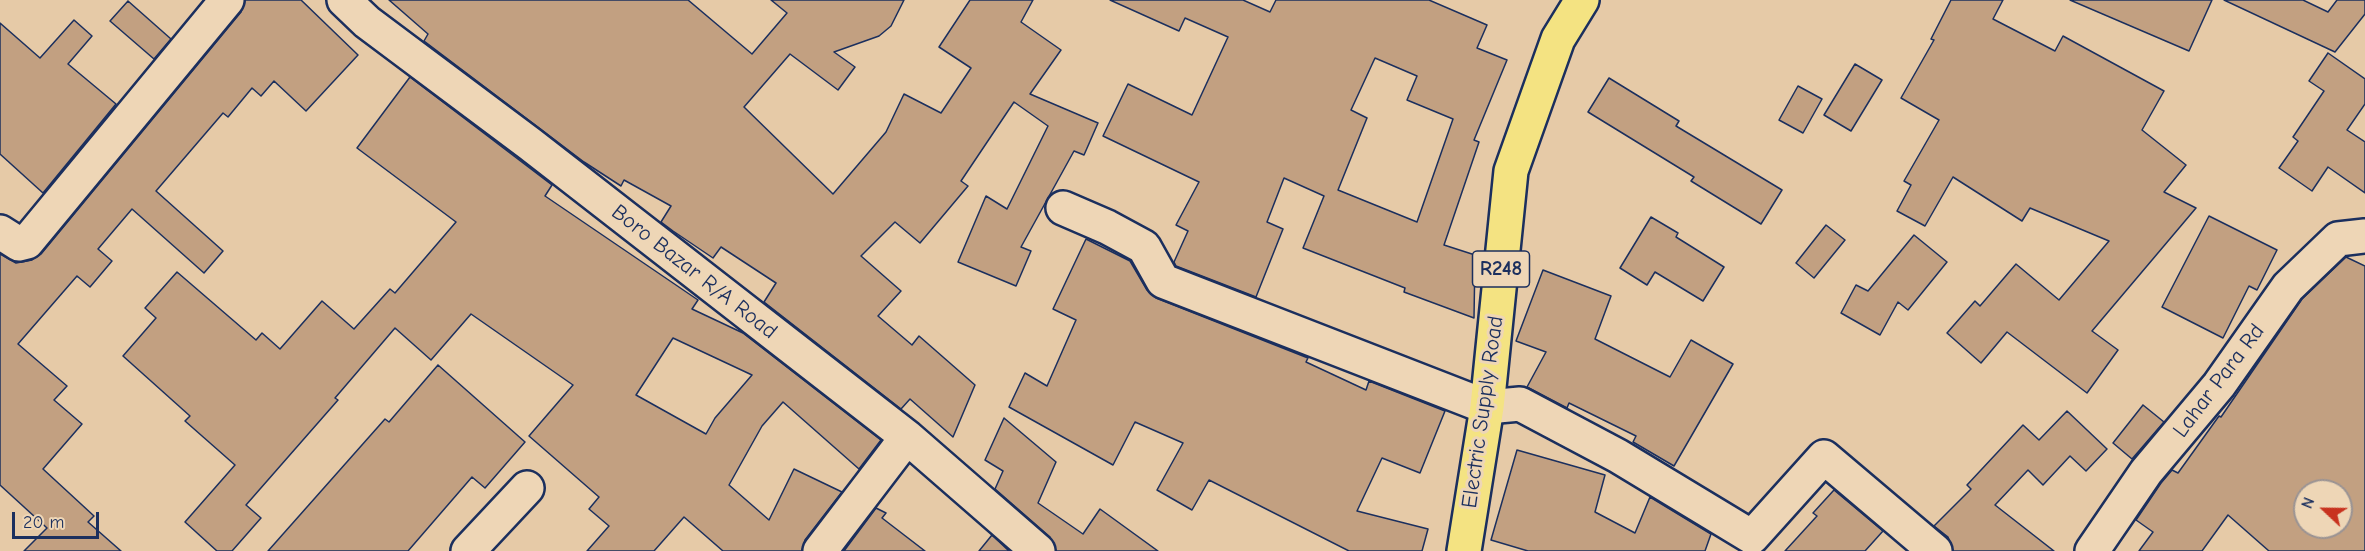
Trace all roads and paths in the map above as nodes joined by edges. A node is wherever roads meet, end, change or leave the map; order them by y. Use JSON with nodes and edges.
{"nodes":[{"id":1,"x":226,"y":0,"type":"edge"},
{"id":2,"x":344,"y":0,"type":"edge"},
{"id":3,"x":1582,"y":0,"type":"edge"},
{"id":4,"x":1063,"y":208,"type":"dead end"},
{"id":5,"x":0,"y":232,"type":"edge"},
{"id":6,"x":2365,"y":236,"type":"edge"},
{"id":7,"x":1487,"y":407,"type":"junction"},
{"id":8,"x":907,"y":437,"type":"junction"},
{"id":9,"x":527,"y":488,"type":"dead end"},
{"id":10,"x":468,"y":551,"type":"edge"},
{"id":11,"x":820,"y":551,"type":"edge"},
{"id":12,"x":1038,"y":551,"type":"edge"},
{"id":13,"x":1464,"y":551,"type":"edge"},
{"id":14,"x":1935,"y":551,"type":"edge"},
{"id":15,"x":2092,"y":551,"type":"edge"}],
"edges":[{"from":1,"to":5,"type":"street"},
{"from":2,"to":8,"type":"street","name":"Boro Bazar R/A Road"},
{"from":3,"to":7,"type":"main road","name":"Electric Supply Road","number":"R248"},
{"from":4,"to":7,"type":"street"},
{"from":6,"to":15,"type":"street","name":"Lahar Para Rd"},
{"from":7,"to":13,"type":"main road","name":"Electric Supply Road","number":"R248"},
{"from":7,"to":14,"type":"street"},
{"from":8,"to":11,"type":"street"},
{"from":8,"to":12,"type":"street","name":"Boro Bazar R/A Road"},
{"from":9,"to":10,"type":"street"}]}
